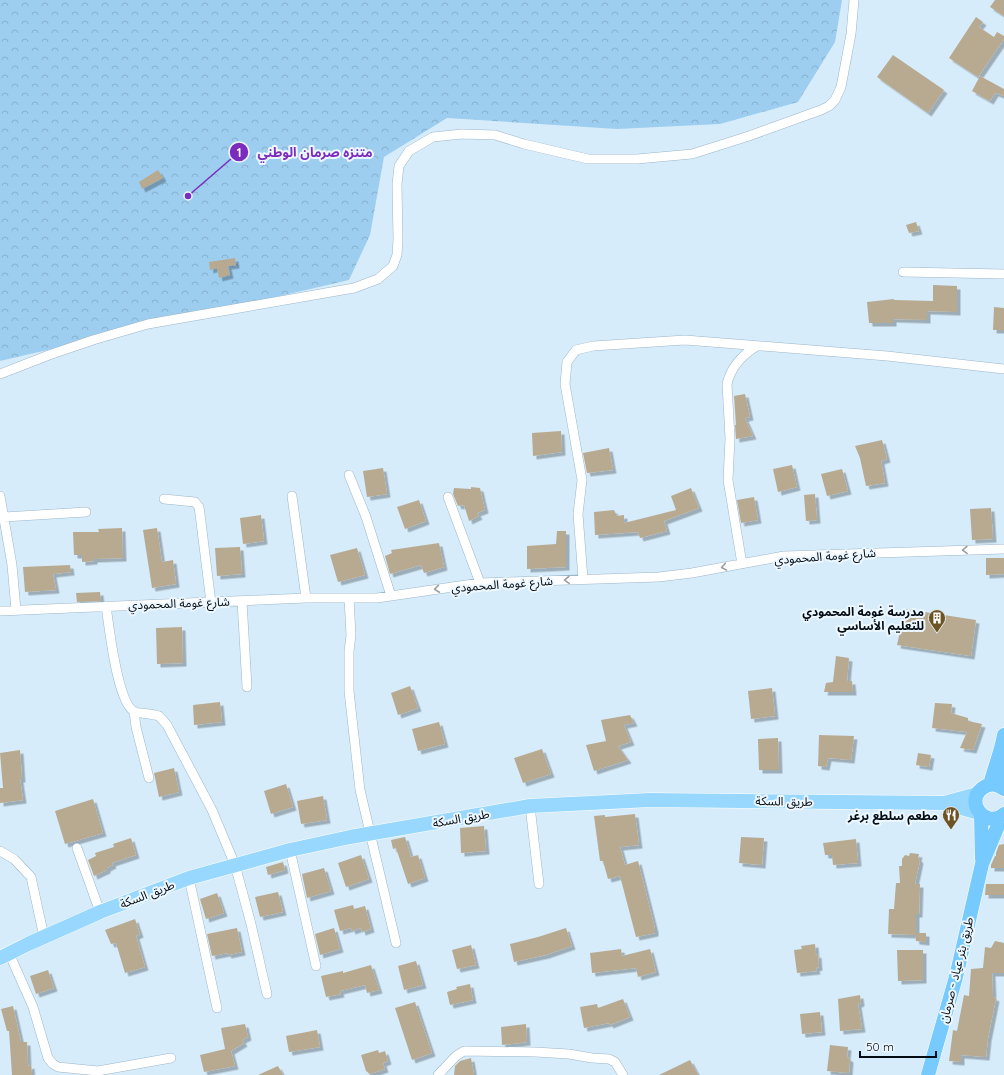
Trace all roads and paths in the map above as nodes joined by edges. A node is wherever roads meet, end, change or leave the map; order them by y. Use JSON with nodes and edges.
{"nodes":[{"id":1,"x":854,"y":0,"type":"edge"},
{"id":2,"x":903,"y":272,"type":"dead end"},
{"id":3,"x":1004,"y":274,"type":"edge"},
{"id":4,"x":757,"y":346,"type":"junction"},
{"id":5,"x":1004,"y":368,"type":"edge"},
{"id":6,"x":0,"y":374,"type":"edge"},
{"id":7,"x":349,"y":475,"type":"dead end"},
{"id":8,"x":0,"y":496,"type":"edge"},
{"id":9,"x":292,"y":496,"type":"dead end"},
{"id":10,"x":448,"y":497,"type":"dead end"},
{"id":11,"x":164,"y":499,"type":"dead end"},
{"id":12,"x":86,"y":512,"type":"dead end"},
{"id":13,"x":4,"y":517,"type":"junction"},
{"id":14,"x":1004,"y":549,"type":"edge"},
{"id":15,"x":742,"y":564,"type":"junction"},
{"id":16,"x":583,"y":579,"type":"junction"},
{"id":17,"x":480,"y":583,"type":"junction"},
{"id":18,"x":391,"y":596,"type":"junction"},
{"id":19,"x":306,"y":598,"type":"junction"},
{"id":20,"x":349,"y":598,"type":"junction"},
{"id":21,"x":242,"y":601,"type":"junction"},
{"id":22,"x":211,"y":603,"type":"junction"},
{"id":23,"x":106,"y":606,"type":"junction"},
{"id":24,"x":16,"y":610,"type":"junction"},
{"id":25,"x":0,"y":611,"type":"edge"},
{"id":26,"x":247,"y":687,"type":"dead end"},
{"id":27,"x":134,"y":712,"type":"junction"},
{"id":28,"x":1004,"y":735,"type":"edge"},
{"id":29,"x":1002,"y":750,"type":"junction"},
{"id":30,"x":149,"y":778,"type":"dead end"},
{"id":31,"x":990,"y":785,"type":"junction"},
{"id":32,"x":1004,"y":788,"type":"edge"},
{"id":33,"x":977,"y":794,"type":"junction"},
{"id":34,"x":944,"y":803,"type":"junction"},
{"id":35,"x":530,"y":806,"type":"junction"},
{"id":36,"x":980,"y":814,"type":"junction"},
{"id":37,"x":1003,"y":815,"type":"edge"},
{"id":38,"x":369,"y":833,"type":"junction"},
{"id":39,"x":77,"y":848,"type":"dead end"},
{"id":40,"x":290,"y":850,"type":"junction"},
{"id":41,"x":0,"y":851,"type":"edge"},
{"id":42,"x":982,"y":864,"type":"junction"},
{"id":43,"x":235,"y":865,"type":"junction"},
{"id":44,"x":189,"y":878,"type":"junction"},
{"id":45,"x":539,"y":884,"type":"dead end"},
{"id":46,"x":100,"y":912,"type":"junction"},
{"id":47,"x":44,"y":937,"type":"junction"},
{"id":48,"x":396,"y":943,"type":"dead end"},
{"id":49,"x":4,"y":956,"type":"edge"},
{"id":50,"x":316,"y":966,"type":"dead end"},
{"id":51,"x":266,"y":994,"type":"dead end"},
{"id":52,"x":217,"y":1008,"type":"dead end"},
{"id":53,"x":171,"y":1058,"type":"dead end"},
{"id":54,"x":438,"y":1075,"type":"edge"},
{"id":55,"x":624,"y":1075,"type":"edge"},
{"id":56,"x":928,"y":1075,"type":"edge"}],
"edges":[{"from":1,"to":6,"type":"street"},
{"from":2,"to":3,"type":"street"},
{"from":4,"to":5,"type":"street"},
{"from":4,"to":15,"type":"street"},
{"from":4,"to":16,"type":"street"},
{"from":7,"to":18,"type":"street"},
{"from":8,"to":13,"type":"street"},
{"from":9,"to":19,"type":"street"},
{"from":10,"to":17,"type":"street"},
{"from":11,"to":22,"type":"street"},
{"from":12,"to":13,"type":"street"},
{"from":13,"to":24,"type":"street"},
{"from":14,"to":15,"type":"street","name":"شارع غومة المحمودي","one_way":true},
{"from":15,"to":16,"type":"street","name":"شارع غومة المحمودي","one_way":true},
{"from":16,"to":17,"type":"street","name":"شارع غومة المحمودي","one_way":true},
{"from":17,"to":18,"type":"street","name":"شارع غومة المحمودي","one_way":true},
{"from":18,"to":20,"type":"street","name":"شارع غومة المحمودي"},
{"from":19,"to":20,"type":"street","name":"شارع غومة المحمودي"},
{"from":19,"to":21,"type":"street","name":"شارع غومة المحمودي"},
{"from":20,"to":38,"type":"street"},
{"from":21,"to":22,"type":"street","name":"شارع غومة المحمودي"},
{"from":21,"to":26,"type":"street"},
{"from":22,"to":23,"type":"street","name":"شارع غومة المحمودي"},
{"from":23,"to":24,"type":"street","name":"شارع غومة المحمودي"},
{"from":23,"to":27,"type":"street"},
{"from":24,"to":25,"type":"street","name":"شارع غومة المحمودي"},
{"from":27,"to":30,"type":"street"},
{"from":27,"to":43,"type":"street"},
{"from":28,"to":29,"type":"highway"},
{"from":29,"to":31,"type":"highway"},
{"from":29,"to":32,"type":"highway"},
{"from":31,"to":32,"type":"highway"},
{"from":31,"to":33,"type":"highway"},
{"from":33,"to":34,"type":"main road","name":"طريق السكة"},
{"from":33,"to":36,"type":"highway"},
{"from":34,"to":35,"type":"main road","name":"طريق السكة"},
{"from":34,"to":36,"type":"main road","name":"طريق السكة"},
{"from":35,"to":38,"type":"main road","name":"طريق السكة"},
{"from":35,"to":45,"type":"street"},
{"from":36,"to":37,"type":"highway"},
{"from":36,"to":42,"type":"highway"},
{"from":37,"to":42,"type":"highway"},
{"from":38,"to":40,"type":"main road","name":"طريق السكة"},
{"from":38,"to":48,"type":"street"},
{"from":39,"to":46,"type":"street"},
{"from":40,"to":43,"type":"main road","name":"طريق السكة"},
{"from":40,"to":50,"type":"street"},
{"from":41,"to":47,"type":"street"},
{"from":42,"to":56,"type":"highway","name":"طريق بئر عياد - صرمان"},
{"from":43,"to":44,"type":"main road","name":"طريق السكة"},
{"from":43,"to":51,"type":"street"},
{"from":44,"to":46,"type":"main road","name":"طريق السكة"},
{"from":44,"to":52,"type":"street"},
{"from":46,"to":47,"type":"main road","name":"طريق السكة"},
{"from":47,"to":49,"type":"main road","name":"طريق السكة"},
{"from":49,"to":53,"type":"street"},
{"from":54,"to":55,"type":"street"}]}
